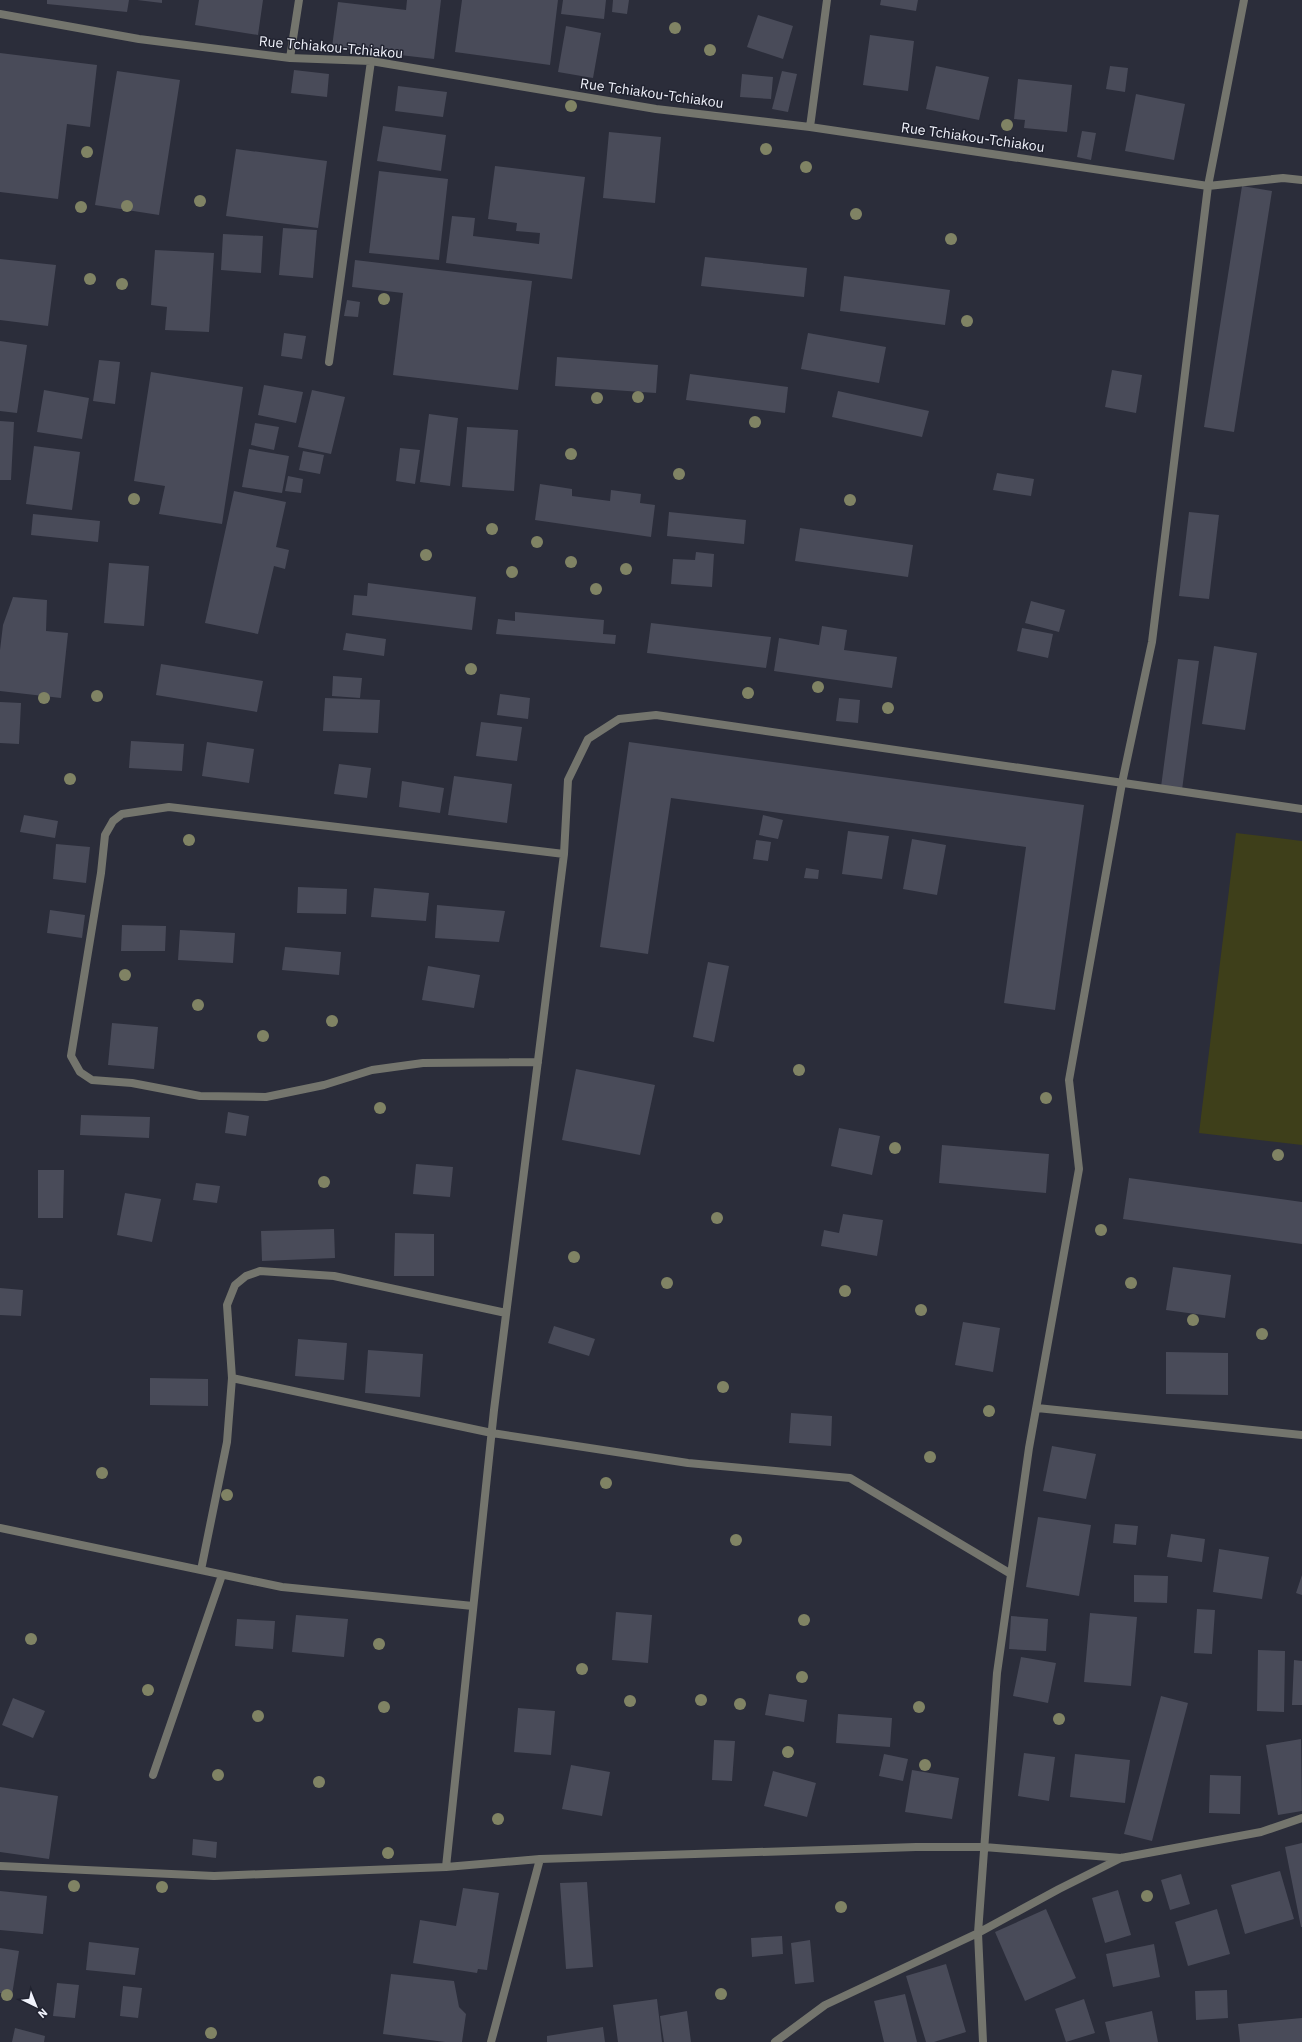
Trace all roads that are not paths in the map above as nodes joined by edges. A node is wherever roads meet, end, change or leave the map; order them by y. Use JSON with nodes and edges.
{"nodes":[{"id":1,"x":299,"y":0,"type":"edge"},
{"id":2,"x":827,"y":0,"type":"edge"},
{"id":3,"x":1244,"y":0,"type":"edge"},
{"id":4,"x":0,"y":14,"type":"edge"},
{"id":5,"x":290,"y":58,"type":"junction"},
{"id":6,"x":371,"y":61,"type":"junction"},
{"id":7,"x":810,"y":127,"type":"junction"},
{"id":8,"x":1302,"y":180,"type":"edge"},
{"id":9,"x":1208,"y":186,"type":"junction"},
{"id":10,"x":329,"y":362,"type":"dead end"},
{"id":11,"x":1122,"y":783,"type":"junction"},
{"id":12,"x":1302,"y":809,"type":"edge"},
{"id":13,"x":564,"y":854,"type":"junction"},
{"id":14,"x":538,"y":1062,"type":"junction"},
{"id":15,"x":506,"y":1313,"type":"junction"},
{"id":16,"x":232,"y":1378,"type":"junction"},
{"id":17,"x":1037,"y":1408,"type":"junction"},
{"id":18,"x":492,"y":1433,"type":"junction"},
{"id":19,"x":1302,"y":1435,"type":"edge"},
{"id":20,"x":0,"y":1528,"type":"edge"},
{"id":21,"x":201,"y":1570,"type":"junction"},
{"id":22,"x":1011,"y":1574,"type":"junction"},
{"id":23,"x":222,"y":1575,"type":"junction"},
{"id":24,"x":473,"y":1606,"type":"junction"},
{"id":25,"x":153,"y":1775,"type":"dead end"},
{"id":26,"x":1302,"y":1818,"type":"edge"},
{"id":27,"x":984,"y":1847,"type":"junction"},
{"id":28,"x":1121,"y":1858,"type":"junction"},
{"id":29,"x":540,"y":1860,"type":"junction"},
{"id":30,"x":0,"y":1866,"type":"edge"},
{"id":31,"x":446,"y":1867,"type":"junction"},
{"id":32,"x":978,"y":1933,"type":"junction"},
{"id":33,"x":490,"y":2042,"type":"edge"},
{"id":34,"x":775,"y":2042,"type":"edge"},
{"id":35,"x":983,"y":2042,"type":"edge"}],
"edges":[{"from":1,"to":5,"type":"street"},
{"from":2,"to":7,"type":"street"},
{"from":3,"to":9,"type":"street"},
{"from":4,"to":5,"type":"street","name":"Rue Tchiakou-Tchiakou"},
{"from":5,"to":6,"type":"street","name":"Rue Tchiakou-Tchiakou"},
{"from":6,"to":7,"type":"street","name":"Rue Tchiakou-Tchiakou"},
{"from":6,"to":10,"type":"street"},
{"from":7,"to":9,"type":"street","name":"Rue Tchiakou-Tchiakou"},
{"from":8,"to":9,"type":"street","name":"Rue Tchiakou-Tchiakou"},
{"from":9,"to":11,"type":"street"},
{"from":11,"to":12,"type":"street"},
{"from":11,"to":13,"type":"street"},
{"from":11,"to":17,"type":"street"},
{"from":13,"to":14,"type":"street"},
{"from":13,"to":14,"type":"street"},
{"from":14,"to":15,"type":"street"},
{"from":15,"to":16,"type":"street"},
{"from":15,"to":18,"type":"street"},
{"from":16,"to":18,"type":"street"},
{"from":16,"to":21,"type":"street"},
{"from":17,"to":19,"type":"street"},
{"from":17,"to":22,"type":"street"},
{"from":18,"to":22,"type":"street"},
{"from":18,"to":24,"type":"street"},
{"from":20,"to":21,"type":"street"},
{"from":21,"to":23,"type":"street"},
{"from":22,"to":27,"type":"street"},
{"from":23,"to":24,"type":"street"},
{"from":23,"to":25,"type":"street"},
{"from":24,"to":31,"type":"street"},
{"from":26,"to":28,"type":"street"},
{"from":27,"to":28,"type":"street"},
{"from":27,"to":29,"type":"street"},
{"from":27,"to":32,"type":"street"},
{"from":28,"to":32,"type":"street"},
{"from":29,"to":31,"type":"street"},
{"from":29,"to":33,"type":"street"},
{"from":30,"to":31,"type":"street"},
{"from":32,"to":34,"type":"street"},
{"from":32,"to":35,"type":"street"}]}
